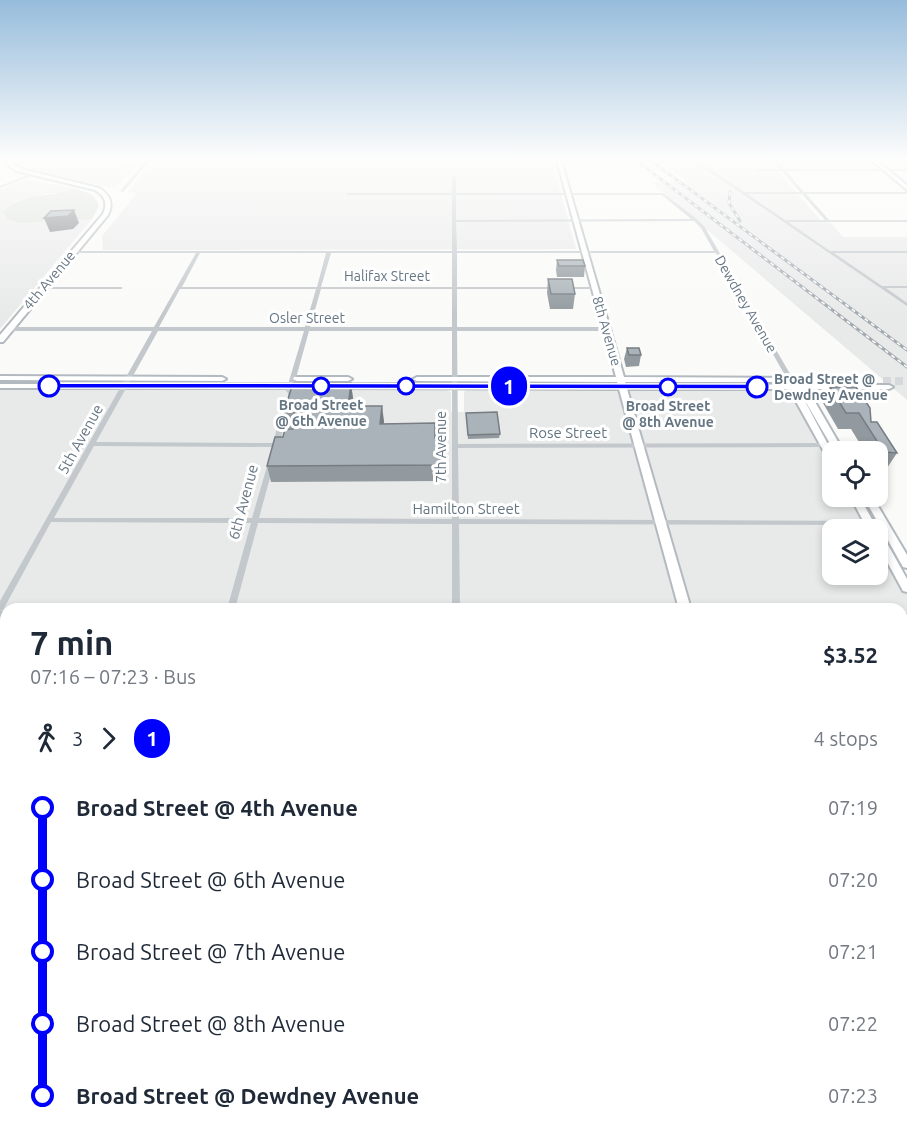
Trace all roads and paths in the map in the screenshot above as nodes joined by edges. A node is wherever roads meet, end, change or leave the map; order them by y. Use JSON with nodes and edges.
{"nodes":[{"id":1,"x":102,"y":210,"type":"edge"},
{"id":2,"x":107,"y":210,"type":"edge"},
{"id":3,"x":455,"y":210,"type":"edge"},
{"id":4,"x":573,"y":210,"type":"edge"},
{"id":5,"x":684,"y":210,"type":"edge"},
{"id":6,"x":769,"y":210,"type":"edge"},
{"id":7,"x":819,"y":210,"type":"edge"},
{"id":8,"x":99,"y":220,"type":"junction"},
{"id":9,"x":696,"y":220,"type":"junction"},
{"id":10,"x":455,"y":221,"type":"junction"},
{"id":11,"x":576,"y":221,"type":"junction"},
{"id":12,"x":784,"y":221,"type":"junction"},
{"id":13,"x":828,"y":221,"type":"junction"},
{"id":14,"x":907,"y":221,"type":"edge"},
{"id":15,"x":456,"y":251,"type":"junction"},
{"id":16,"x":584,"y":251,"type":"junction"},
{"id":17,"x":72,"y":252,"type":"junction"},
{"id":18,"x":199,"y":252,"type":"junction"},
{"id":19,"x":329,"y":252,"type":"junction"},
{"id":20,"x":716,"y":252,"type":"junction"},
{"id":21,"x":829,"y":252,"type":"junction"},
{"id":22,"x":907,"y":252,"type":"edge"},
{"id":23,"x":881,"y":287,"type":"junction"},
{"id":24,"x":907,"y":287,"type":"edge"},
{"id":25,"x":43,"y":288,"type":"junction"},
{"id":26,"x":121,"y":288,"type":"dead end"},
{"id":27,"x":180,"y":288,"type":"junction"},
{"id":28,"x":319,"y":288,"type":"junction"},
{"id":29,"x":456,"y":288,"type":"junction"},
{"id":30,"x":595,"y":288,"type":"junction"},
{"id":31,"x":907,"y":305,"type":"edge"},
{"id":32,"x":457,"y":329,"type":"junction"},
{"id":33,"x":606,"y":329,"type":"junction"},
{"id":34,"x":8,"y":330,"type":"junction"},
{"id":35,"x":157,"y":330,"type":"junction"},
{"id":36,"x":308,"y":330,"type":"junction"},
{"id":37,"x":0,"y":340,"type":"edge"},
{"id":38,"x":0,"y":378,"type":"edge"},
{"id":39,"x":790,"y":379,"type":"junction"},
{"id":40,"x":128,"y":382,"type":"junction"},
{"id":41,"x":456,"y":382,"type":"junction"},
{"id":42,"x":621,"y":382,"type":"junction"},
{"id":43,"x":292,"y":385,"type":"junction"},
{"id":44,"x":0,"y":386,"type":"edge"},
{"id":45,"x":797,"y":387,"type":"junction"},
{"id":46,"x":822,"y":441,"type":"edge"},
{"id":47,"x":834,"y":441,"type":"edge"},
{"id":48,"x":92,"y":444,"type":"junction"},
{"id":49,"x":276,"y":445,"type":"junction"},
{"id":50,"x":455,"y":446,"type":"junction"},
{"id":51,"x":639,"y":446,"type":"junction"},
{"id":52,"x":822,"y":446,"type":"edge"},
{"id":53,"x":50,"y":520,"type":"junction"},
{"id":54,"x":661,"y":521,"type":"junction"},
{"id":55,"x":255,"y":522,"type":"junction"},
{"id":56,"x":456,"y":522,"type":"junction"},
{"id":57,"x":822,"y":525,"type":"edge"},
{"id":58,"x":888,"y":532,"type":"edge"},
{"id":59,"x":888,"y":555,"type":"edge"},
{"id":60,"x":907,"y":564,"type":"edge"},
{"id":61,"x":907,"y":588,"type":"edge"},
{"id":62,"x":3,"y":603,"type":"edge"},
{"id":63,"x":233,"y":603,"type":"edge"},
{"id":64,"x":456,"y":603,"type":"edge"},
{"id":65,"x":683,"y":603,"type":"edge"}],
"edges":[{"from":1,"to":8,"type":"main road"},
{"from":2,"to":8,"type":"main road"},
{"from":3,"to":10,"type":"street","name":"7th Avenue"},
{"from":4,"to":11,"type":"main road","name":"8th Avenue"},
{"from":5,"to":9,"type":"street","name":"Dewdney Avenue"},
{"from":6,"to":12,"type":"street"},
{"from":7,"to":13,"type":"street"},
{"from":8,"to":17,"type":"main road","name":"4th Avenue"},
{"from":9,"to":11,"type":"street"},
{"from":9,"to":20,"type":"street","name":"Dewdney Avenue"},
{"from":10,"to":11,"type":"street"},
{"from":10,"to":15,"type":"street","name":"7th Avenue"},
{"from":11,"to":16,"type":"main road","name":"8th Avenue"},
{"from":12,"to":13,"type":"street"},
{"from":12,"to":21,"type":"street"},
{"from":13,"to":14,"type":"street"},
{"from":15,"to":16,"type":"street"},
{"from":15,"to":19,"type":"street"},
{"from":15,"to":29,"type":"street","name":"7th Avenue"},
{"from":16,"to":20,"type":"street"},
{"from":16,"to":30,"type":"main road","name":"8th Avenue"},
{"from":17,"to":18,"type":"street"},
{"from":17,"to":25,"type":"main road","name":"4th Avenue"},
{"from":18,"to":19,"type":"street"},
{"from":18,"to":27,"type":"street","name":"5th Avenue"},
{"from":19,"to":28,"type":"street","name":"6th Avenue"},
{"from":20,"to":39,"type":"street","name":"Dewdney Avenue"},
{"from":21,"to":22,"type":"street"},
{"from":21,"to":23,"type":"street"},
{"from":23,"to":24,"type":"street"},
{"from":23,"to":31,"type":"street"},
{"from":25,"to":26,"type":"street"},
{"from":25,"to":34,"type":"main road","name":"4th Avenue"},
{"from":27,"to":28,"type":"street","name":"Halifax Street"},
{"from":27,"to":35,"type":"street","name":"5th Avenue"},
{"from":28,"to":29,"type":"street","name":"Halifax Street"},
{"from":28,"to":36,"type":"street","name":"6th Avenue"},
{"from":29,"to":30,"type":"street","name":"Halifax Street"},
{"from":29,"to":32,"type":"street","name":"7th Avenue"},
{"from":30,"to":33,"type":"main road","name":"8th Avenue"},
{"from":32,"to":33,"type":"street","name":"Osler Street"},
{"from":32,"to":36,"type":"street","name":"Osler Street"},
{"from":32,"to":41,"type":"street","name":"7th Avenue"},
{"from":33,"to":42,"type":"main road","name":"8th Avenue"},
{"from":34,"to":35,"type":"street","name":"Osler Street"},
{"from":34,"to":37,"type":"main road","name":"4th Avenue"},
{"from":35,"to":36,"type":"street","name":"Osler Street"},
{"from":35,"to":40,"type":"street","name":"5th Avenue"},
{"from":36,"to":43,"type":"street","name":"6th Avenue"},
{"from":38,"to":40,"type":"main road"},
{"from":39,"to":42,"type":"main road"},
{"from":39,"to":45,"type":"main road","name":"Dewdney Avenue"},
{"from":39,"to":45,"type":"main road"},
{"from":40,"to":43,"type":"main road"},
{"from":40,"to":44,"type":"main road"},
{"from":40,"to":48,"type":"street","name":"5th Avenue"},
{"from":41,"to":42,"type":"main road"},
{"from":41,"to":43,"type":"main road"},
{"from":41,"to":50,"type":"street","name":"7th Avenue"},
{"from":42,"to":45,"type":"main road"},
{"from":42,"to":51,"type":"main road","name":"8th Avenue"},
{"from":43,"to":49,"type":"street","name":"6th Avenue"},
{"from":45,"to":46,"type":"main road","name":"Dewdney Avenue"},
{"from":45,"to":47,"type":"main road","name":"Dewdney Avenue"},
{"from":48,"to":49,"type":"street"},
{"from":48,"to":53,"type":"street","name":"5th Avenue"},
{"from":49,"to":55,"type":"street","name":"6th Avenue"},
{"from":50,"to":51,"type":"street","name":"Rose Street"},
{"from":50,"to":56,"type":"street","name":"7th Avenue"},
{"from":51,"to":52,"type":"street","name":"Rose Street"},
{"from":51,"to":54,"type":"main road","name":"8th Avenue"},
{"from":53,"to":55,"type":"street","name":"Hamilton Street"},
{"from":53,"to":62,"type":"street","name":"5th Avenue"},
{"from":54,"to":56,"type":"street","name":"Hamilton Street"},
{"from":54,"to":57,"type":"street","name":"Hamilton Street"},
{"from":54,"to":65,"type":"main road","name":"8th Avenue"},
{"from":55,"to":56,"type":"street","name":"Hamilton Street"},
{"from":55,"to":63,"type":"street","name":"6th Avenue"},
{"from":56,"to":64,"type":"street","name":"7th Avenue"},
{"from":58,"to":60,"type":"main road"},
{"from":59,"to":61,"type":"main road"}]}
